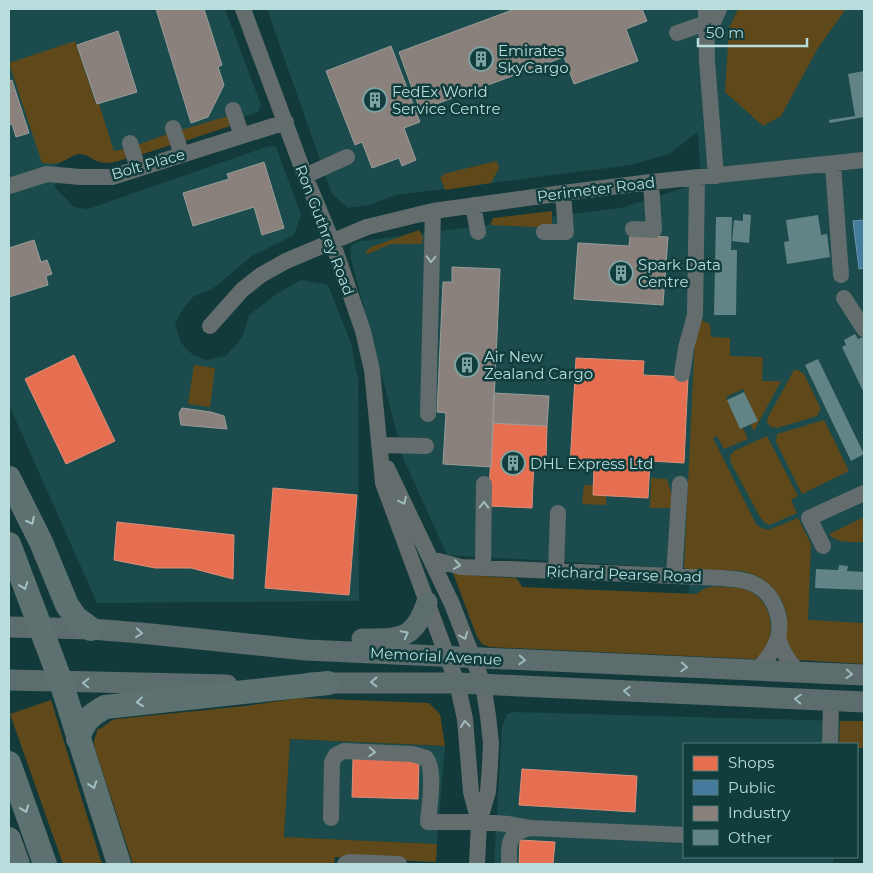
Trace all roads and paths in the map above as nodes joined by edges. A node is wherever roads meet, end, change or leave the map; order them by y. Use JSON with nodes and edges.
{"nodes":[{"id":1,"x":243,"y":9,"type":"edge"},
{"id":2,"x":719,"y":9,"type":"edge"},
{"id":3,"x":706,"y":16,"type":"edge"},
{"id":4,"x":677,"y":33,"type":"dead end"},
{"id":5,"x":706,"y":42,"type":"junction"},
{"id":6,"x":233,"y":110,"type":"dead end"},
{"id":7,"x":286,"y":122,"type":"junction"},
{"id":8,"x":174,"y":128,"type":"dead end"},
{"id":9,"x":242,"y":136,"type":"junction"},
{"id":10,"x":130,"y":143,"type":"dead end"},
{"id":11,"x":182,"y":155,"type":"junction"},
{"id":12,"x":347,"y":157,"type":"dead end"},
{"id":13,"x":864,"y":160,"type":"edge"},
{"id":14,"x":833,"y":165,"type":"junction"},
{"id":15,"x":138,"y":168,"type":"junction"},
{"id":16,"x":305,"y":176,"type":"junction"},
{"id":17,"x":716,"y":176,"type":"junction"},
{"id":18,"x":697,"y":178,"type":"junction"},
{"id":19,"x":651,"y":182,"type":"junction"},
{"id":20,"x":9,"y":186,"type":"edge"},
{"id":21,"x":563,"y":193,"type":"junction"},
{"id":22,"x":473,"y":205,"type":"junction"},
{"id":23,"x":433,"y":211,"type":"junction"},
{"id":24,"x":633,"y":229,"type":"dead end"},
{"id":25,"x":478,"y":232,"type":"dead end"},
{"id":26,"x":544,"y":232,"type":"dead end"},
{"id":27,"x":332,"y":241,"type":"junction"},
{"id":28,"x":841,"y":275,"type":"dead end"},
{"id":29,"x":844,"y":298,"type":"dead end"},
{"id":30,"x":210,"y":326,"type":"dead end"},
{"id":31,"x":864,"y":329,"type":"edge"},
{"id":32,"x":682,"y":374,"type":"dead end"},
{"id":33,"x":428,"y":414,"type":"dead end"},
{"id":34,"x":426,"y":446,"type":"dead end"},
{"id":35,"x":380,"y":451,"type":"junction"},
{"id":36,"x":9,"y":478,"type":"edge"},
{"id":37,"x":484,"y":484,"type":"dead end"},
{"id":38,"x":680,"y":484,"type":"dead end"},
{"id":39,"x":864,"y":493,"type":"edge"},
{"id":40,"x":558,"y":514,"type":"dead end"},
{"id":41,"x":9,"y":544,"type":"edge"},
{"id":42,"x":823,"y":546,"type":"dead end"},
{"id":43,"x":431,"y":559,"type":"junction"},
{"id":44,"x":483,"y":568,"type":"junction"},
{"id":45,"x":556,"y":571,"type":"junction"},
{"id":46,"x":674,"y":576,"type":"junction"},
{"id":47,"x":427,"y":602,"type":"junction"},
{"id":48,"x":9,"y":627,"type":"edge"},
{"id":49,"x":40,"y":628,"type":"junction"},
{"id":50,"x":91,"y":629,"type":"junction"},
{"id":51,"x":778,"y":638,"type":"junction"},
{"id":52,"x":306,"y":650,"type":"junction"},
{"id":53,"x":448,"y":656,"type":"junction"},
{"id":54,"x":473,"y":658,"type":"junction"},
{"id":55,"x":757,"y":670,"type":"junction"},
{"id":56,"x":799,"y":672,"type":"junction"},
{"id":57,"x":864,"y":675,"type":"edge"},
{"id":58,"x":9,"y":680,"type":"edge"},
{"id":59,"x":61,"y":682,"type":"junction"},
{"id":60,"x":328,"y":683,"type":"junction"},
{"id":61,"x":457,"y":683,"type":"junction"},
{"id":62,"x":483,"y":684,"type":"junction"},
{"id":63,"x":831,"y":700,"type":"junction"},
{"id":64,"x":864,"y":702,"type":"edge"},
{"id":65,"x":78,"y":739,"type":"junction"},
{"id":66,"x":830,"y":743,"type":"edge"},
{"id":67,"x":9,"y":763,"type":"edge"},
{"id":68,"x":326,"y":818,"type":"dead end"},
{"id":69,"x":479,"y":822,"type":"junction"},
{"id":70,"x":531,"y":828,"type":"junction"},
{"id":71,"x":683,"y":835,"type":"edge"},
{"id":72,"x":9,"y":840,"type":"edge"},
{"id":73,"x":18,"y":864,"type":"edge"},
{"id":74,"x":45,"y":864,"type":"edge"},
{"id":75,"x":119,"y":864,"type":"edge"},
{"id":76,"x":345,"y":864,"type":"edge"},
{"id":77,"x":399,"y":864,"type":"edge"},
{"id":78,"x":477,"y":864,"type":"edge"},
{"id":79,"x":509,"y":864,"type":"edge"}],
"edges":[{"from":1,"to":7,"type":"street","name":"Ron Guthrey Road"},
{"from":2,"to":5,"type":"street"},
{"from":3,"to":4,"type":"street"},
{"from":3,"to":5,"type":"street"},
{"from":5,"to":17,"type":"street"},
{"from":6,"to":9,"type":"street"},
{"from":7,"to":9,"type":"street","name":"Bolt Place"},
{"from":7,"to":16,"type":"street","name":"Ron Guthrey Road"},
{"from":8,"to":11,"type":"street"},
{"from":9,"to":11,"type":"street","name":"Bolt Place"},
{"from":10,"to":15,"type":"street"},
{"from":11,"to":15,"type":"street","name":"Bolt Place"},
{"from":12,"to":16,"type":"street"},
{"from":13,"to":14,"type":"street","name":"Perimeter Road"},
{"from":14,"to":17,"type":"street","name":"Perimeter Road"},
{"from":14,"to":28,"type":"street"},
{"from":15,"to":20,"type":"street","name":"Bolt Place"},
{"from":16,"to":27,"type":"street","name":"Ron Guthrey Road"},
{"from":17,"to":18,"type":"street","name":"Perimeter Road"},
{"from":18,"to":19,"type":"street","name":"Perimeter Road"},
{"from":18,"to":32,"type":"street"},
{"from":19,"to":21,"type":"street","name":"Perimeter Road"},
{"from":19,"to":24,"type":"street"},
{"from":21,"to":22,"type":"street","name":"Perimeter Road"},
{"from":21,"to":26,"type":"street"},
{"from":22,"to":23,"type":"street","name":"Perimeter Road"},
{"from":22,"to":25,"type":"street"},
{"from":23,"to":27,"type":"street","name":"Perimeter Road"},
{"from":23,"to":33,"type":"street","one_way":true},
{"from":27,"to":30,"type":"street","name":"Perimeter Road"},
{"from":27,"to":35,"type":"street","name":"Ron Guthrey Road"},
{"from":29,"to":31,"type":"street"},
{"from":34,"to":35,"type":"street"},
{"from":35,"to":43,"type":"street","name":"Ron Guthrey Road","one_way":true},
{"from":35,"to":47,"type":"street","name":"Ron Guthrey Road"},
{"from":36,"to":50,"type":"highway","one_way":true},
{"from":44,"to":37,"type":"street","one_way":true},
{"from":38,"to":46,"type":"street"},
{"from":39,"to":42,"type":"street"},
{"from":40,"to":45,"type":"street"},
{"from":41,"to":49,"type":"highway","one_way":true},
{"from":43,"to":44,"type":"street","name":"Richard Pearse Road","one_way":true},
{"from":43,"to":54,"type":"street","name":"Ron Guthrey Road","one_way":true},
{"from":44,"to":45,"type":"street","name":"Richard Pearse Road"},
{"from":45,"to":46,"type":"street","name":"Richard Pearse Road"},
{"from":46,"to":51,"type":"street","name":"Richard Pearse Road"},
{"from":52,"to":47,"type":"main road","one_way":true},
{"from":47,"to":53,"type":"street","name":"Ron Guthrey Road"},
{"from":48,"to":49,"type":"main road","name":"Memorial Avenue"},
{"from":49,"to":50,"type":"main road","name":"Memorial Avenue"},
{"from":49,"to":59,"type":"highway"},
{"from":50,"to":52,"type":"main road","name":"Memorial Avenue","one_way":true},
{"from":51,"to":55,"type":"street"},
{"from":51,"to":56,"type":"street","name":"Richard Pearse Road"},
{"from":52,"to":53,"type":"main road","name":"Memorial Avenue"},
{"from":53,"to":54,"type":"main road","name":"Memorial Avenue"},
{"from":53,"to":61,"type":"street","name":"Ron Guthrey Road"},
{"from":54,"to":55,"type":"main road","name":"Memorial Avenue","one_way":true},
{"from":54,"to":62,"type":"street","name":"Ron Guthrey Road"},
{"from":55,"to":56,"type":"main road","name":"Memorial Avenue"},
{"from":56,"to":57,"type":"main road","name":"Memorial Avenue","one_way":true},
{"from":58,"to":59,"type":"main road","name":"Memorial Avenue"},
{"from":60,"to":59,"type":"main road","name":"Memorial Avenue","one_way":true},
{"from":59,"to":65,"type":"highway"},
{"from":61,"to":60,"type":"main road","name":"Memorial Avenue","one_way":true},
{"from":60,"to":65,"type":"highway","one_way":true},
{"from":61,"to":62,"type":"main road","name":"Memorial Avenue"},
{"from":69,"to":61,"type":"street","name":"Ron Guthrey Road","one_way":true},
{"from":63,"to":62,"type":"main road","name":"Memorial Avenue","one_way":true},
{"from":62,"to":69,"type":"street","name":"Ron Guthrey Road"},
{"from":63,"to":64,"type":"main road","name":"Memorial Avenue"},
{"from":63,"to":66,"type":"street"},
{"from":65,"to":75,"type":"highway","one_way":true},
{"from":67,"to":74,"type":"highway","one_way":true},
{"from":68,"to":69,"type":"street","one_way":true},
{"from":69,"to":70,"type":"street"},
{"from":69,"to":78,"type":"street"},
{"from":70,"to":71,"type":"street"},
{"from":70,"to":79,"type":"street"},
{"from":72,"to":73,"type":"highway"},
{"from":76,"to":77,"type":"street"}]}
